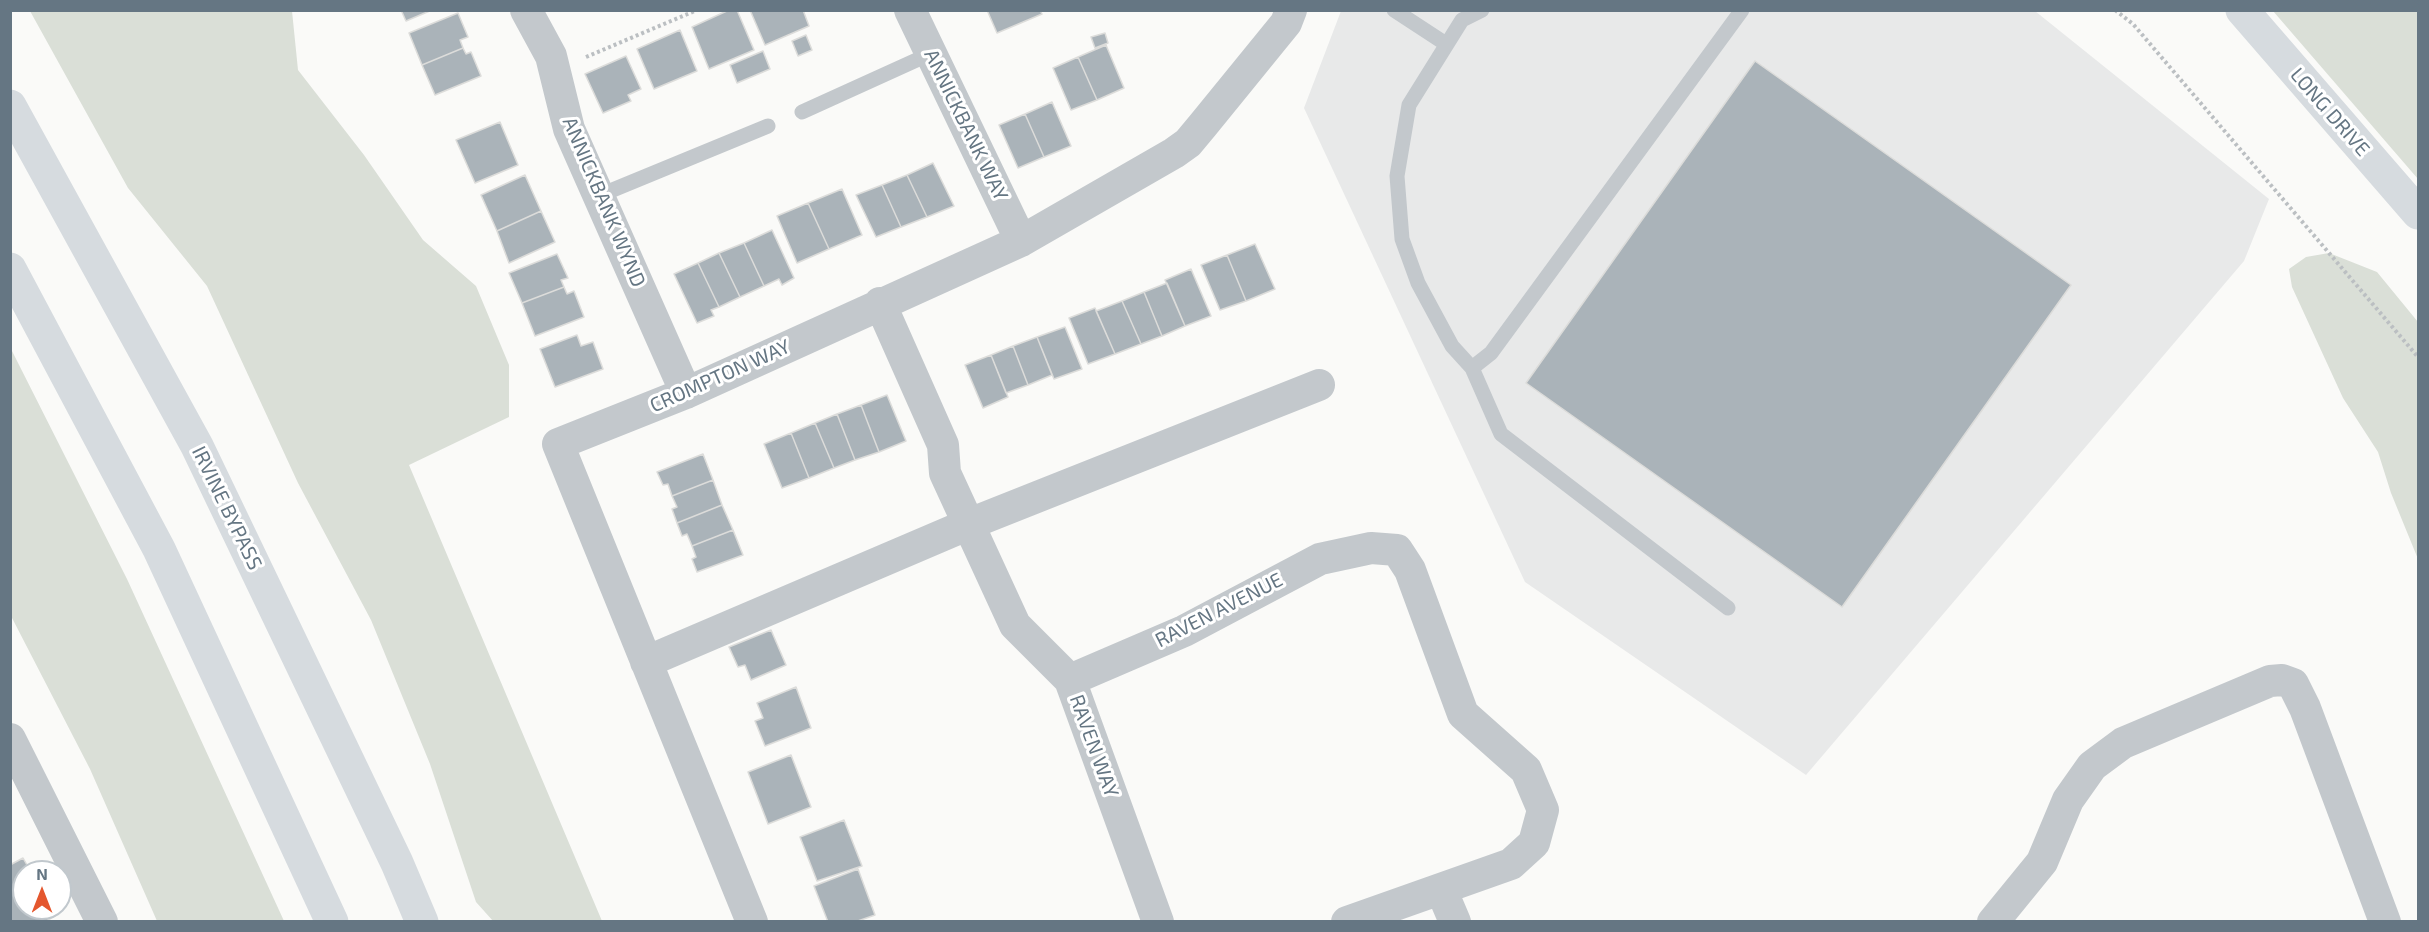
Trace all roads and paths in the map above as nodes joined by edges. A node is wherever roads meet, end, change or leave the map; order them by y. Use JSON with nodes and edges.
{"nodes":[{"id":1,"x":526,"y":10,"type":"edge"},
{"id":2,"x":697,"y":10,"type":"edge"},
{"id":3,"x":910,"y":10,"type":"edge"},
{"id":4,"x":1292,"y":10,"type":"edge"},
{"id":5,"x":1394,"y":10,"type":"edge"},
{"id":6,"x":1482,"y":10,"type":"edge"},
{"id":7,"x":1742,"y":10,"type":"edge"},
{"id":8,"x":2115,"y":10,"type":"edge"},
{"id":9,"x":2242,"y":10,"type":"edge"},
{"id":10,"x":1446,"y":44,"type":"junction"},
{"id":11,"x":932,"y":53,"type":"junction"},
{"id":12,"x":555,"y":70,"type":"junction"},
{"id":13,"x":10,"y":106,"type":"edge"},
{"id":14,"x":802,"y":112,"type":"dead end"},
{"id":15,"x":768,"y":126,"type":"dead end"},
{"id":16,"x":598,"y":196,"type":"junction"},
{"id":17,"x":2418,"y":213,"type":"edge"},
{"id":18,"x":1021,"y":241,"type":"junction"},
{"id":19,"x":10,"y":269,"type":"edge"},
{"id":20,"x":880,"y":303,"type":"junction"},
{"id":21,"x":2418,"y":357,"type":"edge"},
{"id":22,"x":1472,"y":368,"type":"junction"},
{"id":23,"x":1319,"y":385,"type":"dead end"},
{"id":24,"x":686,"y":393,"type":"junction"},
{"id":25,"x":969,"y":524,"type":"junction"},
{"id":26,"x":1728,"y":608,"type":"dead end"},
{"id":27,"x":646,"y":662,"type":"junction"},
{"id":28,"x":1070,"y":680,"type":"junction"},
{"id":29,"x":10,"y":739,"type":"edge"},
{"id":30,"x":1441,"y":889,"type":"junction"},
{"id":31,"x":2000,"y":918,"type":"edge"},
{"id":32,"x":102,"y":921,"type":"edge"},
{"id":33,"x":332,"y":921,"type":"edge"},
{"id":34,"x":422,"y":921,"type":"edge"},
{"id":35,"x":752,"y":921,"type":"edge"},
{"id":36,"x":1158,"y":921,"type":"edge"},
{"id":37,"x":1347,"y":921,"type":"edge"},
{"id":38,"x":1455,"y":921,"type":"edge"},
{"id":39,"x":2385,"y":921,"type":"edge"}],
"edges":[{"from":1,"to":12,"type":"street","name":"ANNICKBANK WYND"},
{"from":2,"to":12,"type":"path"},
{"from":3,"to":11,"type":"street","name":"ANNICKBANK WAY"},
{"from":4,"to":18,"type":"street","name":"CROMPTON WAY"},
{"from":5,"to":10,"type":"lane"},
{"from":6,"to":10,"type":"lane"},
{"from":7,"to":22,"type":"lane"},
{"from":8,"to":21,"type":"path"},
{"from":9,"to":17,"type":"main road","name":"LONG DRIVE"},
{"from":10,"to":22,"type":"lane"},
{"from":11,"to":14,"type":"lane"},
{"from":11,"to":18,"type":"street","name":"ANNICKBANK WAY"},
{"from":12,"to":16,"type":"street","name":"ANNICKBANK WYND"},
{"from":13,"to":34,"type":"main road","name":"IRVINE BYPASS"},
{"from":15,"to":16,"type":"lane"},
{"from":16,"to":24,"type":"street","name":"ANNICKBANK WYND"},
{"from":18,"to":20,"type":"street","name":"CROMPTON WAY"},
{"from":19,"to":33,"type":"main road"},
{"from":20,"to":24,"type":"street","name":"CROMPTON WAY"},
{"from":20,"to":25,"type":"street","name":"RAVEN WAY"},
{"from":22,"to":26,"type":"lane"},
{"from":23,"to":25,"type":"street"},
{"from":24,"to":27,"type":"street","name":"CROMPTON WAY"},
{"from":25,"to":27,"type":"street"},
{"from":25,"to":28,"type":"street","name":"RAVEN WAY"},
{"from":27,"to":35,"type":"street","name":"CROMPTON WAY"},
{"from":28,"to":30,"type":"street","name":"RAVEN AVENUE"},
{"from":28,"to":36,"type":"street","name":"RAVEN WAY"},
{"from":29,"to":32,"type":"street"},
{"from":30,"to":37,"type":"street"},
{"from":30,"to":38,"type":"street"},
{"from":31,"to":39,"type":"street"}]}
